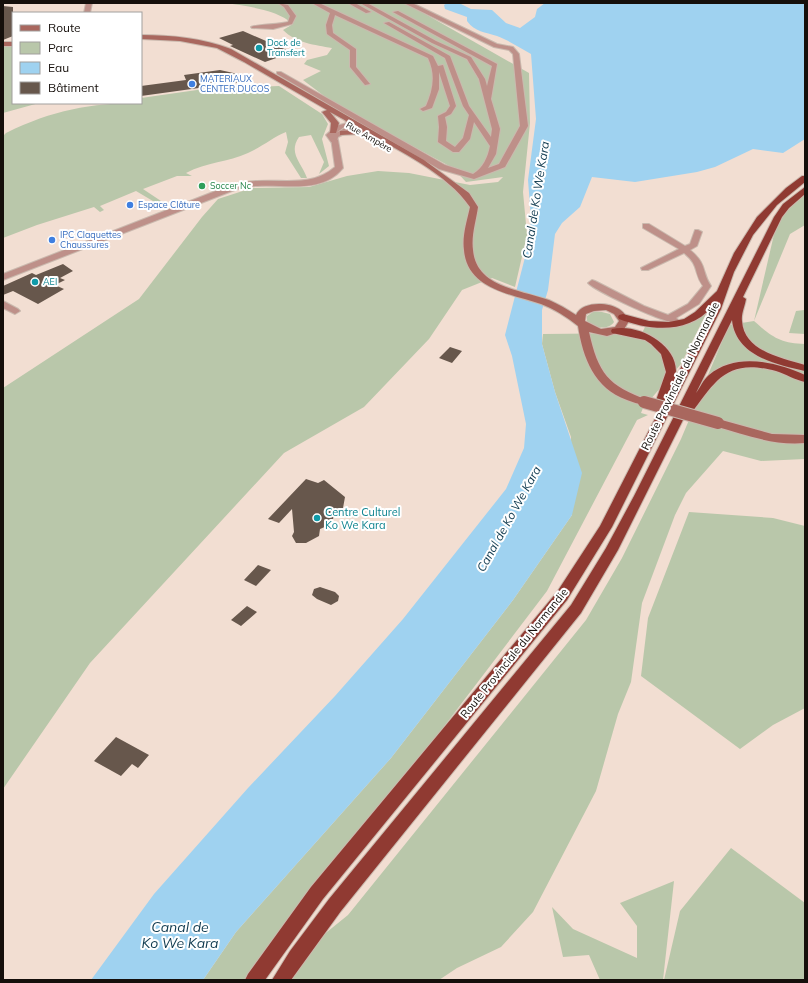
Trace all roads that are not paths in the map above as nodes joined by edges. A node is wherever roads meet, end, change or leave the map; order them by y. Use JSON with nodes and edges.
{"nodes":[{"id":1,"x":281,"y":3,"type":"edge"},
{"id":2,"x":315,"y":3,"type":"edge"},
{"id":3,"x":351,"y":3,"type":"edge"},
{"id":4,"x":358,"y":3,"type":"edge"},
{"id":5,"x":363,"y":3,"type":"edge"},
{"id":6,"x":407,"y":3,"type":"edge"},
{"id":7,"x":371,"y":6,"type":"junction"},
{"id":8,"x":392,"y":10,"type":"dead end"},
{"id":9,"x":333,"y":12,"type":"junction"},
{"id":10,"x":254,"y":27,"type":"dead end"},
{"id":11,"x":142,"y":37,"type":"edge"},
{"id":12,"x":434,"y":63,"type":"junction"},
{"id":13,"x":279,"y":73,"type":"dead end"},
{"id":14,"x":367,"y":84,"type":"dead end"},
{"id":15,"x":293,"y":89,"type":"junction"},
{"id":16,"x":488,"y":100,"type":"junction"},
{"id":17,"x":423,"y":109,"type":"dead end"},
{"id":18,"x":326,"y":112,"type":"junction"},
{"id":19,"x":472,"y":115,"type":"junction"},
{"id":20,"x":350,"y":124,"type":"junction"},
{"id":21,"x":333,"y":131,"type":"junction"},
{"id":22,"x":361,"y":132,"type":"junction"},
{"id":23,"x":343,"y":133,"type":"junction"},
{"id":24,"x":334,"y":140,"type":"junction"},
{"id":25,"x":493,"y":145,"type":"junction"},
{"id":26,"x":474,"y":177,"type":"junction"},
{"id":27,"x":805,"y":178,"type":"edge"},
{"id":28,"x":448,"y":180,"type":"junction"},
{"id":29,"x":805,"y":190,"type":"edge"},
{"id":30,"x":646,"y":226,"type":"dead end"},
{"id":31,"x":698,"y":232,"type":"dead end"},
{"id":32,"x":684,"y":250,"type":"junction"},
{"id":33,"x":645,"y":268,"type":"dead end"},
{"id":34,"x":3,"y":277,"type":"edge"},
{"id":35,"x":592,"y":284,"type":"dead end"},
{"id":36,"x":743,"y":287,"type":"junction"},
{"id":37,"x":721,"y":291,"type":"junction"},
{"id":38,"x":3,"y":304,"type":"edge"},
{"id":39,"x":549,"y":304,"type":"junction"},
{"id":40,"x":591,"y":308,"type":"junction"},
{"id":41,"x":14,"y":311,"type":"dead end"},
{"id":42,"x":623,"y":317,"type":"junction"},
{"id":43,"x":670,"y":318,"type":"junction"},
{"id":44,"x":679,"y":323,"type":"junction"},
{"id":45,"x":581,"y":324,"type":"junction"},
{"id":46,"x":611,"y":332,"type":"junction"},
{"id":47,"x":588,"y":354,"type":"junction"},
{"id":48,"x":805,"y":368,"type":"edge"},
{"id":49,"x":805,"y":379,"type":"edge"},
{"id":50,"x":656,"y":424,"type":"junction"},
{"id":51,"x":673,"y":428,"type":"junction"},
{"id":52,"x":805,"y":439,"type":"edge"},
{"id":53,"x":254,"y":980,"type":"edge"},
{"id":54,"x":281,"y":980,"type":"edge"}],
"edges":[{"from":1,"to":10,"type":"street"},
{"from":2,"to":9,"type":"street"},
{"from":3,"to":19,"type":"street"},
{"from":4,"to":7,"type":"street"},
{"from":5,"to":7,"type":"street"},
{"from":6,"to":26,"type":"street"},
{"from":7,"to":16,"type":"street"},
{"from":8,"to":16,"type":"street"},
{"from":9,"to":12,"type":"street"},
{"from":9,"to":14,"type":"street"},
{"from":11,"to":15,"type":"main road","name":"Rue Ampère"},
{"from":12,"to":17,"type":"street"},
{"from":12,"to":19,"type":"street"},
{"from":13,"to":26,"type":"street"},
{"from":15,"to":18,"type":"main road","name":"Rue Ampère"},
{"from":15,"to":20,"type":"main road","name":"Rue Ampère"},
{"from":16,"to":25,"type":"street"},
{"from":18,"to":20,"type":"main road","name":"Rue Ampère"},
{"from":18,"to":21,"type":"main road"},
{"from":19,"to":25,"type":"street"},
{"from":20,"to":21,"type":"street"},
{"from":20,"to":22,"type":"main road","name":"Rue Ampère"},
{"from":20,"to":23,"type":"street"},
{"from":20,"to":28,"type":"main road","name":"Rue Ampère"},
{"from":21,"to":24,"type":"street"},
{"from":22,"to":23,"type":"main road"},
{"from":22,"to":28,"type":"main road","name":"Rue Ampère"},
{"from":23,"to":24,"type":"street"},
{"from":24,"to":34,"type":"street"},
{"from":25,"to":26,"type":"street"},
{"from":27,"to":37,"type":"highway","name":"Route Provinciale du Normandie"},
{"from":28,"to":39,"type":"main road","name":"Rue Ampère"},
{"from":29,"to":36,"type":"highway","name":"Route Provinciale du Normandie"},
{"from":30,"to":32,"type":"street"},
{"from":31,"to":32,"type":"street"},
{"from":32,"to":33,"type":"street"},
{"from":32,"to":43,"type":"street"},
{"from":35,"to":43,"type":"street"},
{"from":36,"to":48,"type":"highway"},
{"from":36,"to":51,"type":"highway","name":"Route Provinciale du Normandie"},
{"from":37,"to":44,"type":"highway"},
{"from":37,"to":50,"type":"highway","name":"Route Provinciale du Normandie"},
{"from":38,"to":41,"type":"street"},
{"from":39,"to":40,"type":"main road"},
{"from":39,"to":45,"type":"main road"},
{"from":40,"to":42,"type":"main road"},
{"from":40,"to":45,"type":"main road"},
{"from":42,"to":44,"type":"highway"},
{"from":42,"to":46,"type":"main road"},
{"from":43,"to":44,"type":"street"},
{"from":45,"to":46,"type":"main road"},
{"from":45,"to":47,"type":"main road"},
{"from":46,"to":47,"type":"main road"},
{"from":46,"to":50,"type":"highway"},
{"from":47,"to":52,"type":"main road","bridge":true},
{"from":49,"to":51,"type":"highway"},
{"from":50,"to":53,"type":"highway","name":"Route Provinciale du Normandie"},
{"from":51,"to":54,"type":"highway","name":"Route Provinciale du Normandie"}]}
